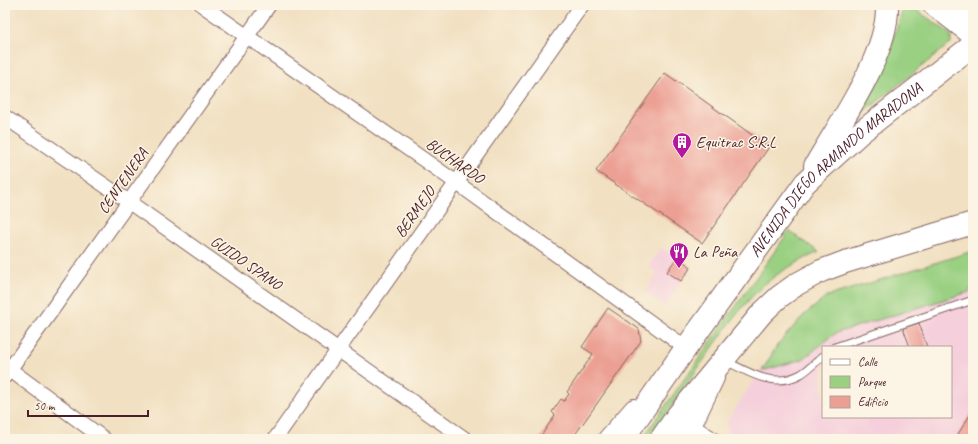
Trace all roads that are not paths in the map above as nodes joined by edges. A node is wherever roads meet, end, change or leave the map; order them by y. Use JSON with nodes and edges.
{"nodes":[{"id":1,"x":202,"y":5,"type":"edge"},
{"id":2,"x":269,"y":5,"type":"edge"},
{"id":3,"x":582,"y":5,"type":"edge"},
{"id":4,"x":887,"y":5,"type":"edge"},
{"id":5,"x":933,"y":5,"type":"edge"},
{"id":6,"x":956,"y":5,"type":"edge"},
{"id":7,"x":973,"y":15,"type":"edge"},
{"id":8,"x":247,"y":36,"type":"junction"},
{"id":9,"x":973,"y":36,"type":"edge"},
{"id":10,"x":973,"y":45,"type":"edge"},
{"id":11,"x":5,"y":117,"type":"edge"},
{"id":12,"x":457,"y":183,"type":"junction"},
{"id":13,"x":805,"y":183,"type":"junction"},
{"id":14,"x":129,"y":202,"type":"junction"},
{"id":15,"x":973,"y":223,"type":"edge"},
{"id":16,"x":973,"y":300,"type":"edge"},
{"id":17,"x":838,"y":346,"type":"edge"},
{"id":18,"x":686,"y":348,"type":"junction"},
{"id":19,"x":338,"y":350,"type":"junction"},
{"id":20,"x":822,"y":357,"type":"edge"},
{"id":21,"x":724,"y":360,"type":"junction"},
{"id":22,"x":7,"y":371,"type":"edge"},
{"id":23,"x":684,"y":427,"type":"edge"},
{"id":24,"x":104,"y":439,"type":"edge"},
{"id":25,"x":275,"y":439,"type":"edge"},
{"id":26,"x":465,"y":439,"type":"edge"},
{"id":27,"x":607,"y":439,"type":"edge"},
{"id":28,"x":623,"y":439,"type":"edge"},
{"id":29,"x":661,"y":439,"type":"edge"},
{"id":30,"x":713,"y":439,"type":"edge"}],
"edges":[{"from":1,"to":8,"type":"street","name":"BUCHARDO"},
{"from":2,"to":8,"type":"street","name":"CENTENERA"},
{"from":3,"to":12,"type":"street","name":"BERMEJO"},
{"from":4,"to":13,"type":"main road"},
{"from":5,"to":9,"type":"main road"},
{"from":6,"to":7,"type":"main road"},
{"from":8,"to":12,"type":"street","name":"BUCHARDO"},
{"from":8,"to":14,"type":"street","name":"CENTENERA"},
{"from":10,"to":13,"type":"main road","name":"AVENIDA DIEGO ARMANDO MARADONA"},
{"from":11,"to":14,"type":"street","name":"GUIDO SPANO"},
{"from":12,"to":18,"type":"street","name":"BUCHARDO"},
{"from":12,"to":19,"type":"street","name":"BERMEJO"},
{"from":13,"to":18,"type":"main road","name":"AVENIDA DIEGO ARMANDO MARADONA"},
{"from":14,"to":19,"type":"street","name":"GUIDO SPANO"},
{"from":14,"to":22,"type":"street","name":"CENTENERA"},
{"from":15,"to":21,"type":"main road"},
{"from":16,"to":17,"type":"lane"},
{"from":18,"to":27,"type":"street","name":"AVENIDA DIEGO ARMANDO MARADONA"},
{"from":18,"to":28,"type":"main road","name":"AVENIDA DIEGO ARMANDO MARADONA"},
{"from":19,"to":25,"type":"street","name":"BERMEJO"},
{"from":19,"to":26,"type":"street","name":"GUIDO SPANO"},
{"from":20,"to":21,"type":"lane"},
{"from":21,"to":23,"type":"main road"},
{"from":22,"to":24,"type":"street"},
{"from":23,"to":29,"type":"main road"},
{"from":23,"to":30,"type":"street"}]}
